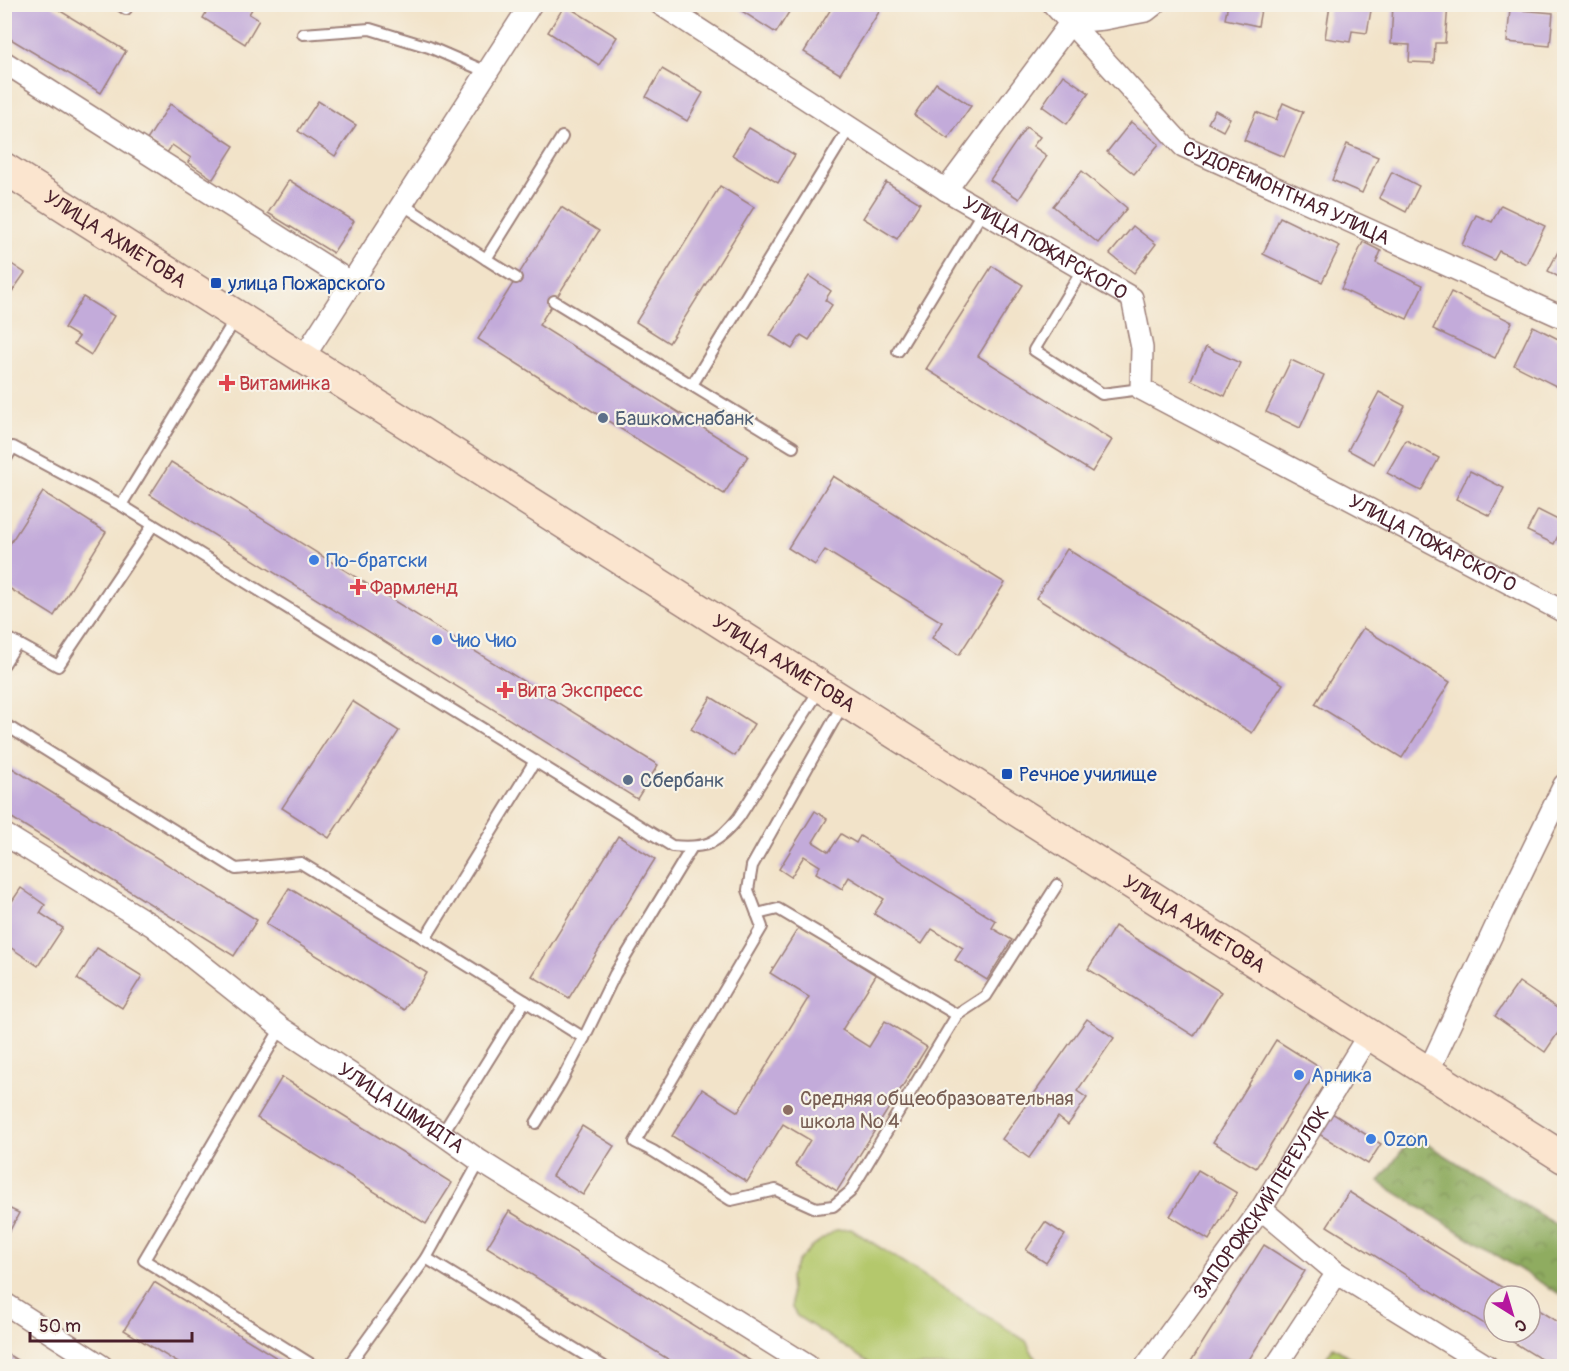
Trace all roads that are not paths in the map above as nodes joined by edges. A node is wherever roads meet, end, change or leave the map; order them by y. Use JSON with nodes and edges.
{"nodes":[{"id":1,"x":119,"y":4,"type":"edge"},
{"id":2,"x":129,"y":4,"type":"edge"},
{"id":3,"x":531,"y":4,"type":"edge"},
{"id":4,"x":660,"y":4,"type":"edge"},
{"id":5,"x":1053,"y":4,"type":"edge"},
{"id":6,"x":1155,"y":4,"type":"edge"},
{"id":7,"x":1071,"y":22,"type":"junction"},
{"id":8,"x":303,"y":34,"type":"dead end"},
{"id":9,"x":4,"y":62,"type":"edge"},
{"id":10,"x":488,"y":72,"type":"junction"},
{"id":11,"x":850,"y":127,"type":"junction"},
{"id":12,"x":562,"y":137,"type":"dead end"},
{"id":13,"x":4,"y":168,"type":"edge"},
{"id":14,"x":946,"y":190,"type":"junction"},
{"id":15,"x":402,"y":204,"type":"junction"},
{"id":16,"x":983,"y":211,"type":"junction"},
{"id":17,"x":486,"y":260,"type":"junction"},
{"id":18,"x":1083,"y":269,"type":"junction"},
{"id":19,"x":516,"y":278,"type":"dead end"},
{"id":20,"x":352,"y":283,"type":"junction"},
{"id":21,"x":554,"y":301,"type":"dead end"},
{"id":22,"x":238,"y":315,"type":"junction"},
{"id":23,"x":1564,"y":318,"type":"edge"},
{"id":24,"x":898,"y":351,"type":"dead end"},
{"id":25,"x":303,"y":358,"type":"junction"},
{"id":26,"x":693,"y":385,"type":"junction"},
{"id":27,"x":1140,"y":389,"type":"junction"},
{"id":28,"x":793,"y":447,"type":"dead end"},
{"id":29,"x":4,"y":462,"type":"edge"},
{"id":30,"x":121,"y":505,"type":"junction"},
{"id":31,"x":153,"y":525,"type":"junction"},
{"id":32,"x":1564,"y":612,"type":"edge"},
{"id":33,"x":4,"y":636,"type":"edge"},
{"id":34,"x":18,"y":643,"type":"junction"},
{"id":35,"x":4,"y":664,"type":"edge"},
{"id":36,"x":833,"y":694,"type":"junction"},
{"id":37,"x":4,"y":724,"type":"edge"},
{"id":38,"x":535,"y":760,"type":"junction"},
{"id":39,"x":1564,"y":785,"type":"edge"},
{"id":40,"x":4,"y":834,"type":"edge"},
{"id":41,"x":692,"y":848,"type":"junction"},
{"id":42,"x":1057,"y":885,"type":"dead end"},
{"id":43,"x":757,"y":914,"type":"junction"},
{"id":44,"x":425,"y":939,"type":"junction"},
{"id":45,"x":525,"y":1001,"type":"junction"},
{"id":46,"x":957,"y":1016,"type":"junction"},
{"id":47,"x":280,"y":1028,"type":"junction"},
{"id":48,"x":1369,"y":1034,"type":"junction"},
{"id":49,"x":584,"y":1038,"type":"junction"},
{"id":50,"x":1428,"y":1072,"type":"junction"},
{"id":51,"x":536,"y":1123,"type":"dead end"},
{"id":52,"x":442,"y":1134,"type":"junction"},
{"id":53,"x":1564,"y":1158,"type":"edge"},
{"id":54,"x":480,"y":1161,"type":"junction"},
{"id":55,"x":1261,"y":1209,"type":"junction"},
{"id":56,"x":426,"y":1258,"type":"junction"},
{"id":57,"x":1337,"y":1273,"type":"junction"},
{"id":58,"x":4,"y":1303,"type":"edge"},
{"id":59,"x":102,"y":1366,"type":"edge"},
{"id":60,"x":314,"y":1366,"type":"edge"},
{"id":61,"x":348,"y":1366,"type":"edge"},
{"id":62,"x":603,"y":1366,"type":"edge"},
{"id":63,"x":808,"y":1366,"type":"edge"},
{"id":64,"x":1146,"y":1366,"type":"edge"},
{"id":65,"x":1276,"y":1366,"type":"edge"},
{"id":66,"x":1487,"y":1366,"type":"edge"}],
"edges":[{"from":1,"to":2,"type":"lane"},
{"from":3,"to":10,"type":"street"},
{"from":4,"to":11,"type":"street","name":"УЛИЦА ПОЖАРСКОГО"},
{"from":5,"to":7,"type":"street","name":"СУДОРЕМОНТНАЯ УЛИЦА"},
{"from":6,"to":7,"type":"street"},
{"from":7,"to":14,"type":"street"},
{"from":7,"to":23,"type":"street","name":"СУДОРЕМОНТНАЯ УЛИЦА"},
{"from":8,"to":10,"type":"lane"},
{"from":9,"to":20,"type":"street"},
{"from":10,"to":15,"type":"street"},
{"from":11,"to":14,"type":"street","name":"УЛИЦА ПОЖАРСКОГО"},
{"from":11,"to":26,"type":"lane"},
{"from":12,"to":17,"type":"lane"},
{"from":13,"to":22,"type":"main road","name":"УЛИЦА АХМЕТОВА"},
{"from":14,"to":16,"type":"street","name":"УЛИЦА ПОЖАРСКОГО"},
{"from":15,"to":17,"type":"lane"},
{"from":15,"to":20,"type":"street"},
{"from":16,"to":18,"type":"street","name":"УЛИЦА ПОЖАРСКОГО"},
{"from":16,"to":24,"type":"lane"},
{"from":17,"to":19,"type":"lane"},
{"from":18,"to":27,"type":"street","name":"УЛИЦА ПОЖАРСКОГО"},
{"from":18,"to":27,"type":"lane"},
{"from":20,"to":25,"type":"street"},
{"from":21,"to":26,"type":"lane"},
{"from":22,"to":25,"type":"main road","name":"УЛИЦА АХМЕТОВА"},
{"from":22,"to":30,"type":"lane"},
{"from":25,"to":36,"type":"main road","name":"УЛИЦА АХМЕТОВА"},
{"from":26,"to":28,"type":"lane"},
{"from":27,"to":32,"type":"street","name":"УЛИЦА ПОЖАРСКОГО"},
{"from":29,"to":30,"type":"lane"},
{"from":30,"to":31,"type":"lane"},
{"from":31,"to":34,"type":"lane"},
{"from":31,"to":38,"type":"lane"},
{"from":33,"to":34,"type":"lane"},
{"from":34,"to":35,"type":"lane"},
{"from":36,"to":41,"type":"lane"},
{"from":36,"to":43,"type":"lane"},
{"from":36,"to":48,"type":"main road","name":"УЛИЦА АХМЕТОВА"},
{"from":37,"to":44,"type":"lane"},
{"from":38,"to":41,"type":"lane"},
{"from":38,"to":44,"type":"lane"},
{"from":39,"to":50,"type":"street"},
{"from":40,"to":47,"type":"street","name":"УЛИЦА ШМИДТА"},
{"from":41,"to":49,"type":"lane"},
{"from":42,"to":46,"type":"lane"},
{"from":43,"to":46,"type":"lane"},
{"from":43,"to":46,"type":"lane"},
{"from":44,"to":45,"type":"lane"},
{"from":45,"to":49,"type":"lane"},
{"from":45,"to":52,"type":"lane"},
{"from":47,"to":52,"type":"street","name":"УЛИЦА ШМИДТА"},
{"from":47,"to":60,"type":"lane"},
{"from":48,"to":50,"type":"main road","name":"УЛИЦА АХМЕТОВА"},
{"from":48,"to":55,"type":"street","name":"ЗАПОРОЖСКИЙ ПЕРЕУЛОК"},
{"from":49,"to":51,"type":"lane"},
{"from":50,"to":53,"type":"main road","name":"УЛИЦА АХМЕТОВА"},
{"from":52,"to":54,"type":"street","name":"УЛИЦА ШМИДТА"},
{"from":54,"to":56,"type":"lane"},
{"from":54,"to":63,"type":"street","name":"УЛИЦА ШМИДТА"},
{"from":55,"to":57,"type":"street"},
{"from":55,"to":64,"type":"street","name":"ЗАПОРОЖСКИЙ ПЕРЕУЛОК"},
{"from":56,"to":61,"type":"lane"},
{"from":56,"to":62,"type":"lane"},
{"from":57,"to":65,"type":"street"},
{"from":57,"to":66,"type":"street"},
{"from":58,"to":59,"type":"street"}]}
